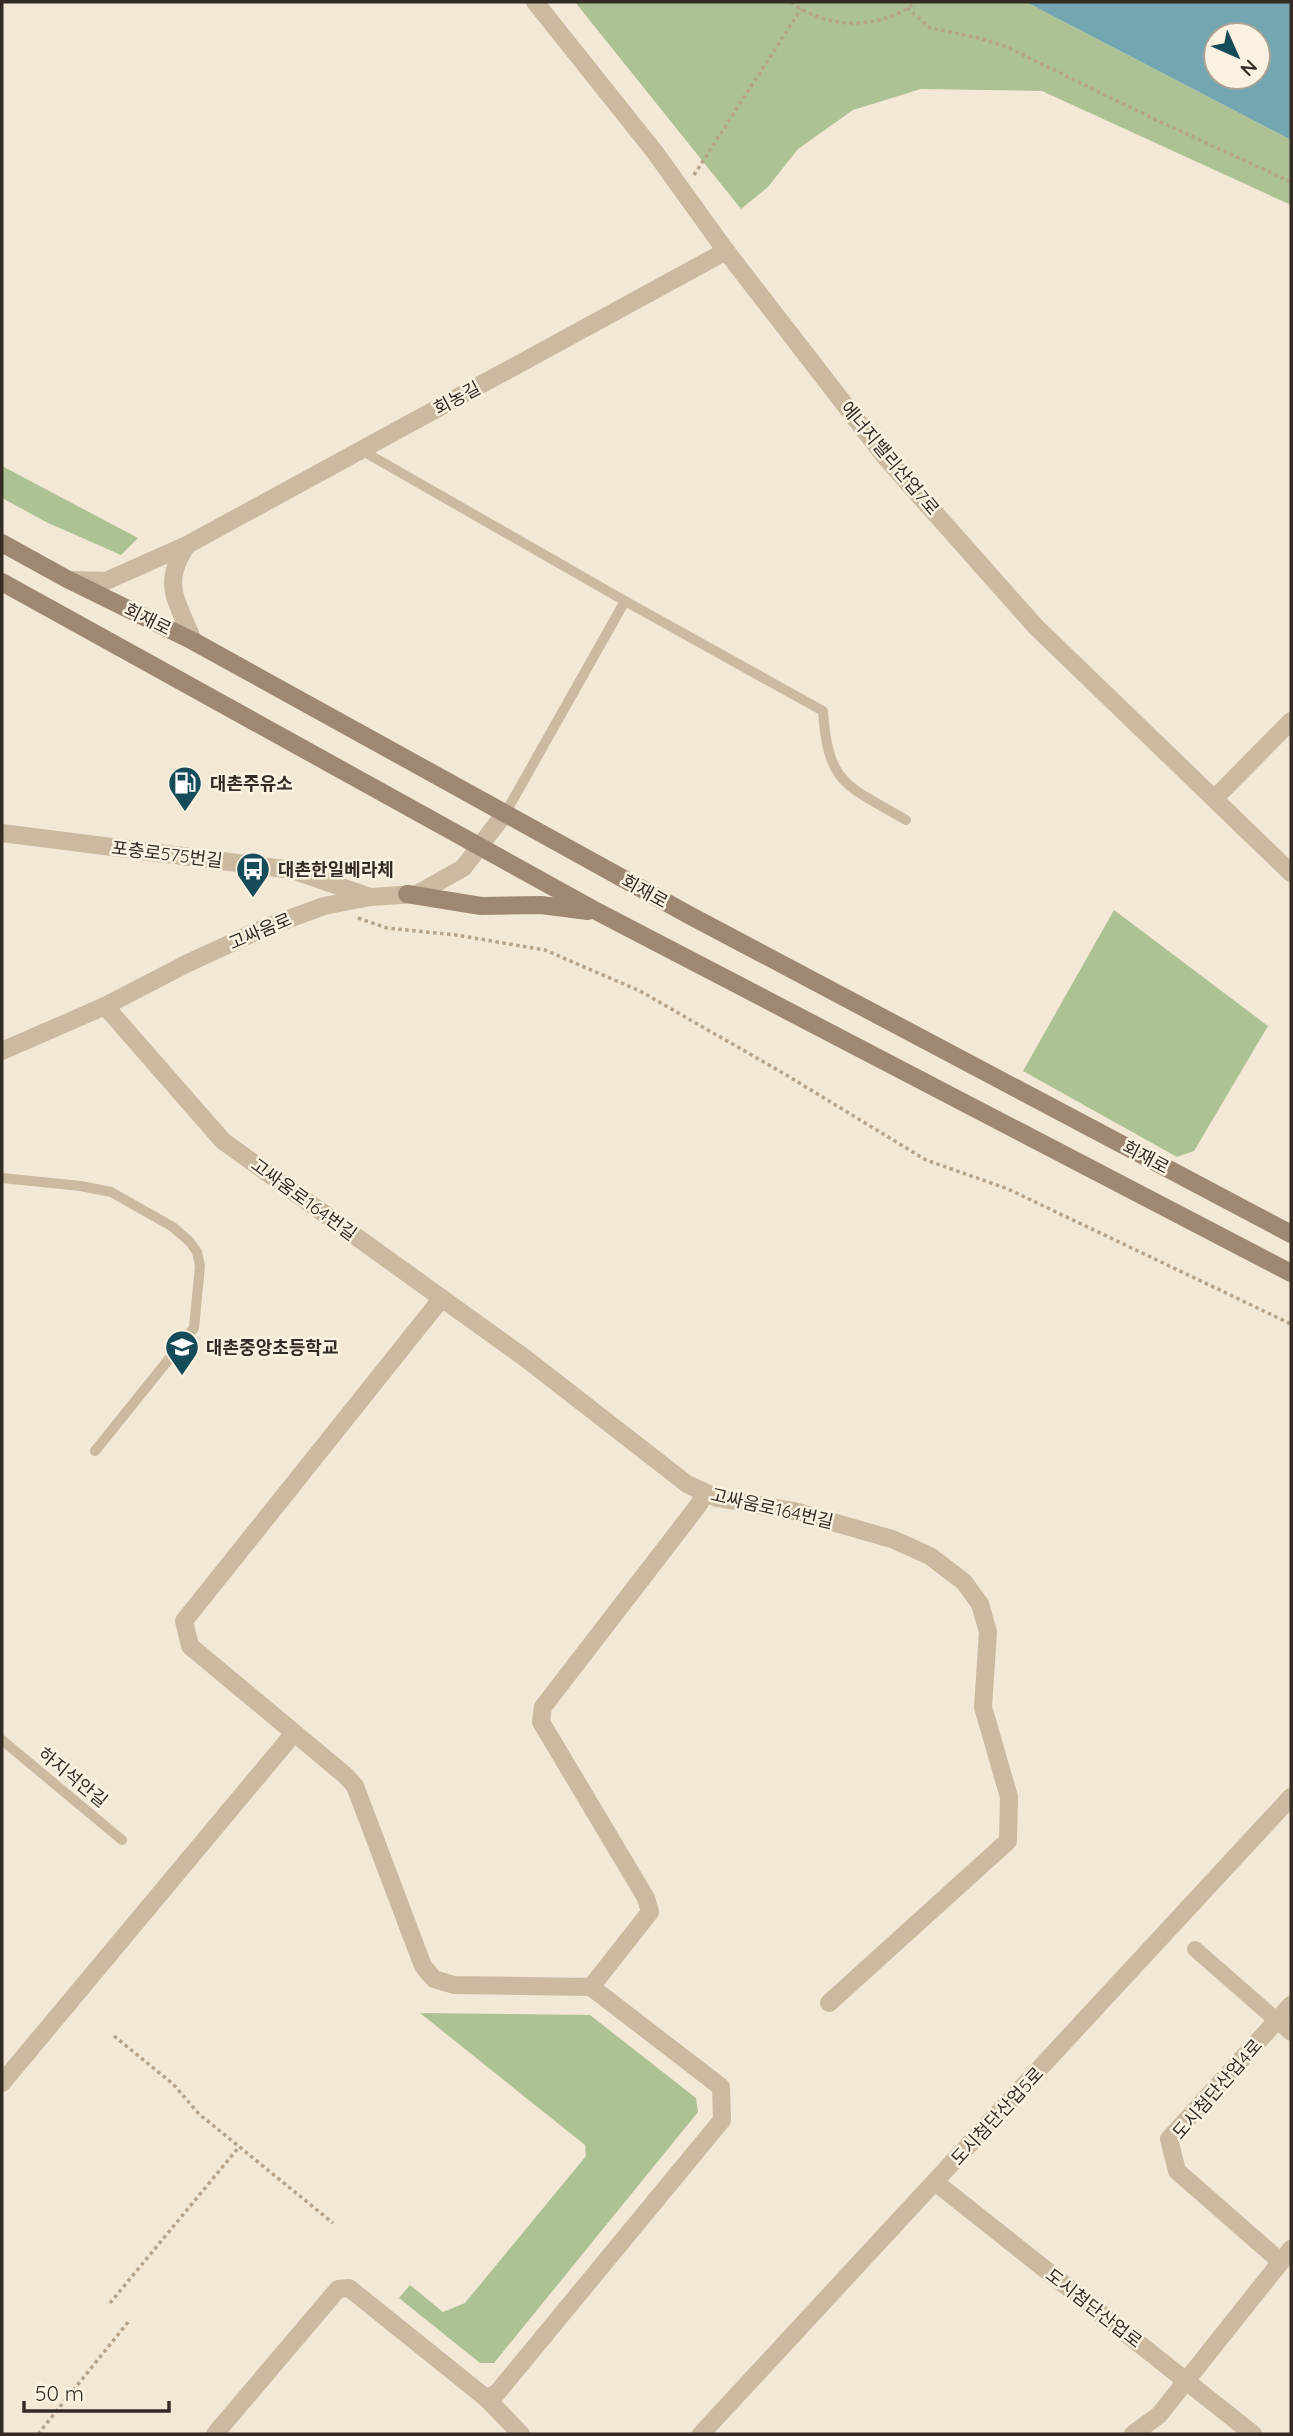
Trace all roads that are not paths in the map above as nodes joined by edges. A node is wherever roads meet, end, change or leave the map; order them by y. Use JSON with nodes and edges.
{"nodes":[{"id":1,"x":535,"y":2,"type":"edge"},
{"id":2,"x":726,"y":251,"type":"junction"},
{"id":3,"x":360,"y":450,"type":"junction"},
{"id":4,"x":2,"y":543,"type":"edge"},
{"id":5,"x":187,"y":545,"type":"junction"},
{"id":6,"x":67,"y":579,"type":"junction"},
{"id":7,"x":2,"y":582,"type":"edge"},
{"id":8,"x":625,"y":601,"type":"junction"},
{"id":9,"x":193,"y":641,"type":"junction"},
{"id":10,"x":1287,"y":733,"type":"edge"},
{"id":11,"x":1215,"y":798,"type":"junction"},
{"id":12,"x":506,"y":812,"type":"junction"},
{"id":13,"x":906,"y":820,"type":"dead end"},
{"id":14,"x":2,"y":833,"type":"edge"},
{"id":15,"x":480,"y":846,"type":"junction"},
{"id":16,"x":1291,"y":873,"type":"edge"},
{"id":17,"x":407,"y":894,"type":"junction"},
{"id":18,"x":370,"y":897,"type":"junction"},
{"id":19,"x":598,"y":912,"type":"junction"},
{"id":20,"x":105,"y":1006,"type":"junction"},
{"id":21,"x":2,"y":1052,"type":"edge"},
{"id":22,"x":2,"y":1178,"type":"edge"},
{"id":23,"x":1291,"y":1234,"type":"edge"},
{"id":24,"x":1291,"y":1273,"type":"edge"},
{"id":25,"x":442,"y":1298,"type":"junction"},
{"id":26,"x":95,"y":1451,"type":"dead end"},
{"id":27,"x":705,"y":1494,"type":"junction"},
{"id":28,"x":294,"y":1733,"type":"junction"},
{"id":29,"x":2,"y":1741,"type":"edge"},
{"id":30,"x":1291,"y":1797,"type":"edge"},
{"id":31,"x":122,"y":1840,"type":"dead end"},
{"id":32,"x":1195,"y":1949,"type":"dead end"},
{"id":33,"x":591,"y":1987,"type":"junction"},
{"id":34,"x":829,"y":2003,"type":"dead end"},
{"id":35,"x":1291,"y":2005,"type":"edge"},
{"id":36,"x":1277,"y":2021,"type":"junction"},
{"id":37,"x":1291,"y":2033,"type":"edge"},
{"id":38,"x":2,"y":2083,"type":"edge"},
{"id":39,"x":935,"y":2182,"type":"junction"},
{"id":40,"x":1286,"y":2256,"type":"edge"},
{"id":41,"x":1186,"y":2382,"type":"junction"},
{"id":42,"x":486,"y":2398,"type":"junction"},
{"id":43,"x":215,"y":2434,"type":"edge"},
{"id":44,"x":521,"y":2434,"type":"edge"},
{"id":45,"x":701,"y":2434,"type":"edge"},
{"id":46,"x":1133,"y":2434,"type":"edge"},
{"id":47,"x":1252,"y":2434,"type":"edge"}],
"edges":[{"from":1,"to":2,"type":"street","name":"에너지밸리산업7로"},
{"from":2,"to":3,"type":"street","name":"회농길"},
{"from":2,"to":11,"type":"street","name":"에너지밸리산업7로"},
{"from":3,"to":5,"type":"street","name":"회농길"},
{"from":3,"to":8,"type":"lane"},
{"from":4,"to":6,"type":"main road","name":"회재로"},
{"from":5,"to":6,"type":"street","name":"회농길"},
{"from":5,"to":9,"type":"street"},
{"from":6,"to":9,"type":"main road","name":"회재로"},
{"from":7,"to":15,"type":"main road","name":"회재로"},
{"from":8,"to":12,"type":"lane"},
{"from":8,"to":13,"type":"lane"},
{"from":9,"to":12,"type":"main road","name":"회재로"},
{"from":10,"to":11,"type":"street"},
{"from":11,"to":16,"type":"street","name":"에너지밸리산업7로"},
{"from":12,"to":15,"type":"street","name":"고싸움로"},
{"from":12,"to":23,"type":"main road","name":"회재로"},
{"from":14,"to":18,"type":"street","name":"포충로575번길"},
{"from":15,"to":17,"type":"street","name":"고싸움로"},
{"from":15,"to":19,"type":"main road","name":"회재로"},
{"from":17,"to":18,"type":"street","name":"고싸움로"},
{"from":17,"to":19,"type":"main road"},
{"from":18,"to":20,"type":"street","name":"고싸움로"},
{"from":19,"to":24,"type":"main road","name":"회재로"},
{"from":20,"to":21,"type":"street","name":"고싸움로"},
{"from":20,"to":25,"type":"street","name":"고싸움로164번길"},
{"from":22,"to":26,"type":"lane"},
{"from":25,"to":27,"type":"street","name":"고싸움로164번길"},
{"from":25,"to":28,"type":"street"},
{"from":27,"to":33,"type":"street"},
{"from":27,"to":34,"type":"street","name":"고싸움로164번길"},
{"from":28,"to":33,"type":"street"},
{"from":28,"to":38,"type":"street"},
{"from":29,"to":31,"type":"lane","name":"하지석안길"},
{"from":30,"to":39,"type":"street","name":"도시첨단산업5로"},
{"from":32,"to":36,"type":"street"},
{"from":33,"to":42,"type":"street"},
{"from":35,"to":36,"type":"street","name":"도시첨단산업4로"},
{"from":36,"to":37,"type":"street"},
{"from":36,"to":40,"type":"street","name":"도시첨단산업4로"},
{"from":39,"to":41,"type":"street","name":"도시첨단산업로"},
{"from":39,"to":45,"type":"street","name":"도시첨단산업5로"},
{"from":40,"to":41,"type":"street","name":"도시첨단산업4로"},
{"from":41,"to":46,"type":"street","name":"도시첨단산업4로"},
{"from":41,"to":47,"type":"street","name":"도시첨단산업로"},
{"from":42,"to":43,"type":"street"},
{"from":42,"to":44,"type":"street"}]}
